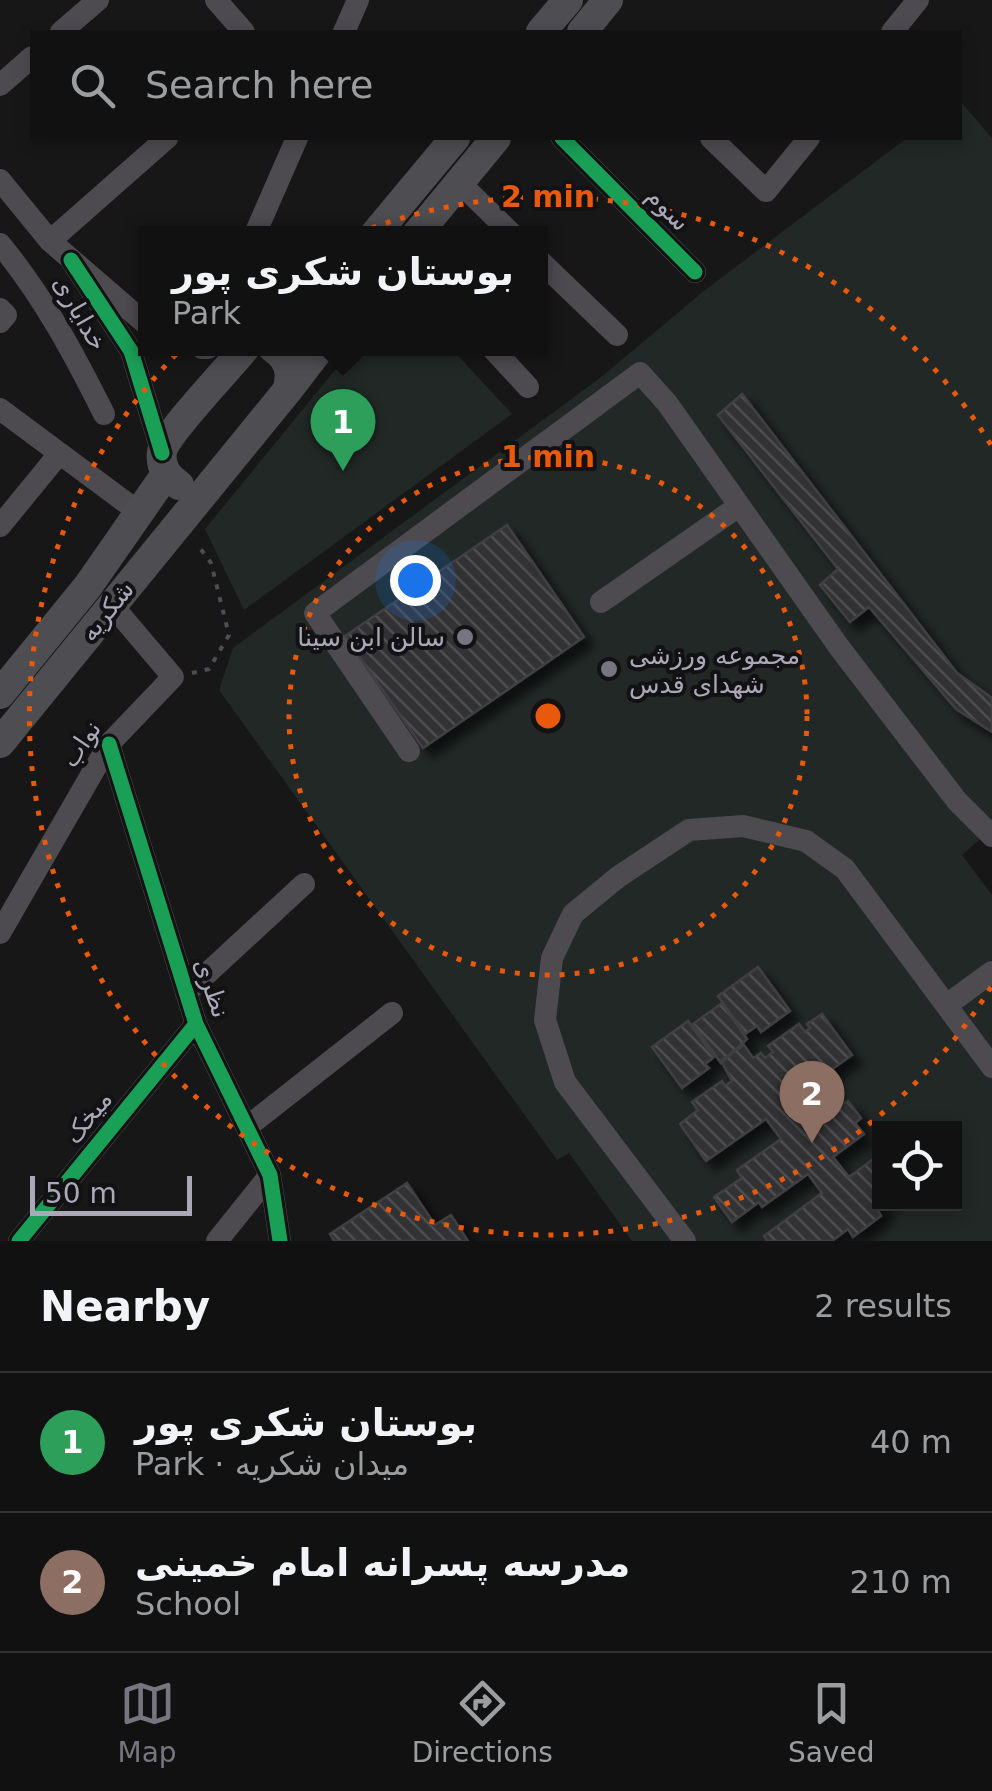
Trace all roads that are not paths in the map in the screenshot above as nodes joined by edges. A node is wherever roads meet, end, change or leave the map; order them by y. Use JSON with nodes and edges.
{"nodes":[{"id":1,"x":98,"y":0,"type":"edge"},
{"id":2,"x":216,"y":0,"type":"edge"},
{"id":3,"x":358,"y":0,"type":"edge"},
{"id":4,"x":568,"y":0,"type":"edge"},
{"id":5,"x":918,"y":0,"type":"edge"},
{"id":6,"x":63,"y":30,"type":"edge"},
{"id":7,"x":242,"y":30,"type":"edge"},
{"id":8,"x":345,"y":30,"type":"edge"},
{"id":9,"x":544,"y":30,"type":"edge"},
{"id":10,"x":894,"y":30,"type":"edge"},
{"id":11,"x":30,"y":59,"type":"edge"},
{"id":12,"x":0,"y":85,"type":"edge"},
{"id":13,"x":165,"y":140,"type":"edge"},
{"id":14,"x":296,"y":140,"type":"edge"},
{"id":15,"x":453,"y":140,"type":"edge"},
{"id":16,"x":494,"y":140,"type":"edge"},
{"id":17,"x":564,"y":140,"type":"edge"},
{"id":18,"x":713,"y":140,"type":"edge"},
{"id":19,"x":806,"y":140,"type":"edge"},
{"id":20,"x":0,"y":180,"type":"edge"},
{"id":21,"x":459,"y":182,"type":"junction"},
{"id":22,"x":258,"y":226,"type":"edge"},
{"id":23,"x":382,"y":226,"type":"edge"},
{"id":24,"x":423,"y":226,"type":"edge"},
{"id":25,"x":504,"y":226,"type":"edge"},
{"id":26,"x":50,"y":241,"type":"junction"},
{"id":27,"x":0,"y":244,"type":"edge"},
{"id":28,"x":71,"y":260,"type":"junction"},
{"id":29,"x":548,"y":269,"type":"edge"},
{"id":30,"x":695,"y":272,"type":"dead end"},
{"id":31,"x":0,"y":309,"type":"edge"},
{"id":32,"x":138,"y":316,"type":"edge"},
{"id":33,"x":0,"y":322,"type":"edge"},
{"id":34,"x":617,"y":335,"type":"dead end"},
{"id":35,"x":239,"y":356,"type":"edge"},
{"id":36,"x":281,"y":356,"type":"edge"},
{"id":37,"x":314,"y":356,"type":"edge"},
{"id":38,"x":499,"y":356,"type":"edge"},
{"id":39,"x":528,"y":387,"type":"dead end"},
{"id":40,"x":287,"y":392,"type":"junction"},
{"id":41,"x":0,"y":409,"type":"edge"},
{"id":42,"x":104,"y":414,"type":"dead end"},
{"id":43,"x":59,"y":454,"type":"junction"},
{"id":44,"x":164,"y":463,"type":"junction"},
{"id":45,"x":214,"y":480,"type":"junction"},
{"id":46,"x":739,"y":506,"type":"junction"},
{"id":47,"x":140,"y":513,"type":"junction"},
{"id":48,"x":0,"y":526,"type":"edge"},
{"id":49,"x":600,"y":602,"type":"dead end"},
{"id":50,"x":112,"y":605,"type":"junction"},
{"id":51,"x":0,"y":694,"type":"edge"},
{"id":52,"x":0,"y":742,"type":"edge"},
{"id":53,"x":109,"y":744,"type":"junction"},
{"id":54,"x":410,"y":751,"type":"dead end"},
{"id":55,"x":992,"y":836,"type":"edge"},
{"id":56,"x":304,"y":884,"type":"dead end"},
{"id":57,"x":0,"y":933,"type":"edge"},
{"id":58,"x":992,"y":972,"type":"edge"},
{"id":59,"x":186,"y":992,"type":"junction"},
{"id":60,"x":948,"y":1004,"type":"junction"},
{"id":61,"x":392,"y":1013,"type":"dead end"},
{"id":62,"x":196,"y":1024,"type":"junction"},
{"id":63,"x":992,"y":1066,"type":"edge"},
{"id":64,"x":247,"y":1127,"type":"junction"},
{"id":65,"x":270,"y":1175,"type":"junction"},
{"id":66,"x":19,"y":1241,"type":"edge"},
{"id":67,"x":217,"y":1241,"type":"edge"},
{"id":68,"x":280,"y":1241,"type":"edge"},
{"id":69,"x":685,"y":1241,"type":"edge"}],
"edges":[{"from":1,"to":6,"type":"street"},
{"from":2,"to":7,"type":"street"},
{"from":3,"to":8,"type":"street"},
{"from":4,"to":9,"type":"main road"},
{"from":5,"to":10,"type":"street"},
{"from":11,"to":12,"type":"street"},
{"from":13,"to":26,"type":"street"},
{"from":14,"to":22,"type":"street"},
{"from":15,"to":23,"type":"main road"},
{"from":16,"to":21,"type":"main road"},
{"from":17,"to":30,"type":"street","name":"سوم"},
{"from":18,"to":19,"type":"street"},
{"from":20,"to":26,"type":"street"},
{"from":21,"to":24,"type":"main road"},
{"from":21,"to":25,"type":"street"},
{"from":26,"to":28,"type":"street"},
{"from":27,"to":42,"type":"street","name":"خدایاری"},
{"from":28,"to":32,"type":"street","name":"خدایاری"},
{"from":28,"to":44,"type":"street","name":"خدایاری"},
{"from":29,"to":34,"type":"street"},
{"from":31,"to":33,"type":"street"},
{"from":35,"to":44,"type":"main road","name":"شکریه"},
{"from":36,"to":40,"type":"main road"},
{"from":37,"to":40,"type":"main road"},
{"from":38,"to":39,"type":"street"},
{"from":40,"to":45,"type":"main road","name":"شکریه"},
{"from":41,"to":43,"type":"street"},
{"from":43,"to":47,"type":"street"},
{"from":43,"to":48,"type":"street"},
{"from":44,"to":45,"type":"main road"},
{"from":44,"to":47,"type":"main road","name":"شکریه"},
{"from":45,"to":50,"type":"main road","name":"شکریه"},
{"from":46,"to":49,"type":"street"},
{"from":46,"to":54,"type":"street"},
{"from":46,"to":55,"type":"street"},
{"from":47,"to":51,"type":"main road","name":"شکریه"},
{"from":50,"to":52,"type":"main road","name":"شکریه"},
{"from":50,"to":53,"type":"street","name":"نواب"},
{"from":53,"to":57,"type":"street","name":"نواب"},
{"from":53,"to":59,"type":"street","name":"نظری"},
{"from":56,"to":59,"type":"street"},
{"from":58,"to":60,"type":"street"},
{"from":59,"to":62,"type":"street","name":"نظری"},
{"from":60,"to":63,"type":"street"},
{"from":60,"to":69,"type":"street"},
{"from":61,"to":64,"type":"street"},
{"from":62,"to":64,"type":"street","name":"نظری"},
{"from":62,"to":66,"type":"street","name":"میخک"},
{"from":64,"to":65,"type":"street","name":"نظری"},
{"from":65,"to":67,"type":"street"},
{"from":65,"to":68,"type":"street","name":"نظری"}]}
